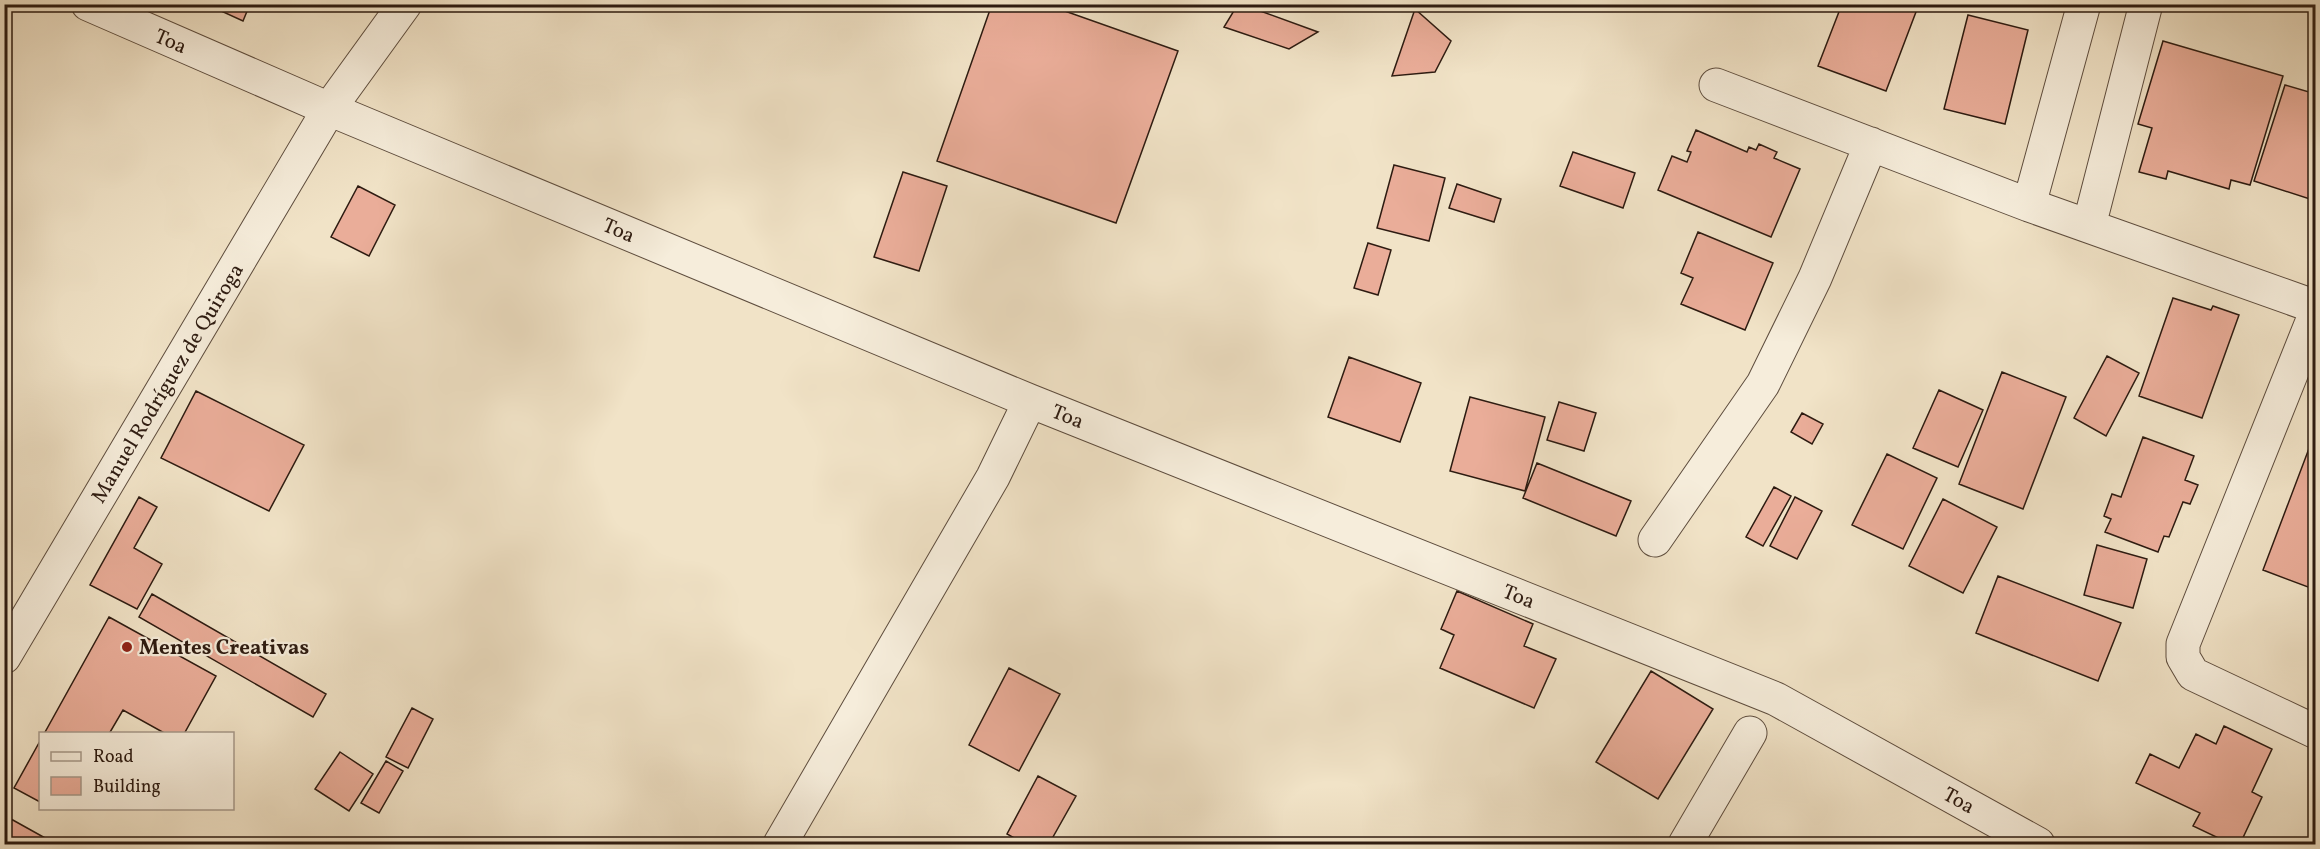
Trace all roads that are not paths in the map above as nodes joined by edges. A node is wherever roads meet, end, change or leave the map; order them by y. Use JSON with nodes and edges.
{"nodes":[{"id":1,"x":88,"y":4,"type":"edge"},
{"id":2,"x":405,"y":4,"type":"edge"},
{"id":3,"x":2084,"y":4,"type":"edge"},
{"id":4,"x":2146,"y":4,"type":"edge"},
{"id":5,"x":1716,"y":85,"type":"dead end"},
{"id":6,"x":329,"y":109,"type":"junction"},
{"id":7,"x":1871,"y":144,"type":"junction"},
{"id":8,"x":2029,"y":205,"type":"junction"},
{"id":9,"x":2089,"y":226,"type":"junction"},
{"id":10,"x":2316,"y":307,"type":"edge"},
{"id":11,"x":2316,"y":312,"type":"edge"},
{"id":12,"x":1030,"y":401,"type":"junction"},
{"id":13,"x":1655,"y":540,"type":"dead end"},
{"id":14,"x":4,"y":657,"type":"edge"},
{"id":15,"x":2316,"y":732,"type":"edge"},
{"id":16,"x":1750,"y":733,"type":"dead end"},
{"id":17,"x":780,"y":844,"type":"edge"},
{"id":18,"x":1684,"y":844,"type":"edge"},
{"id":19,"x":2038,"y":844,"type":"edge"}],
"edges":[{"from":1,"to":6,"type":"street","name":"Toa"},
{"from":2,"to":6,"type":"street","name":"Manuel Rodríguez de Quiroga"},
{"from":3,"to":8,"type":"street"},
{"from":4,"to":9,"type":"street"},
{"from":5,"to":7,"type":"street"},
{"from":6,"to":12,"type":"street","name":"Toa"},
{"from":6,"to":14,"type":"street","name":"Manuel Rodríguez de Quiroga"},
{"from":7,"to":8,"type":"street"},
{"from":7,"to":13,"type":"street"},
{"from":8,"to":9,"type":"street"},
{"from":9,"to":10,"type":"street"},
{"from":11,"to":15,"type":"street"},
{"from":12,"to":17,"type":"street"},
{"from":12,"to":19,"type":"street","name":"Toa"},
{"from":16,"to":18,"type":"street"}]}
